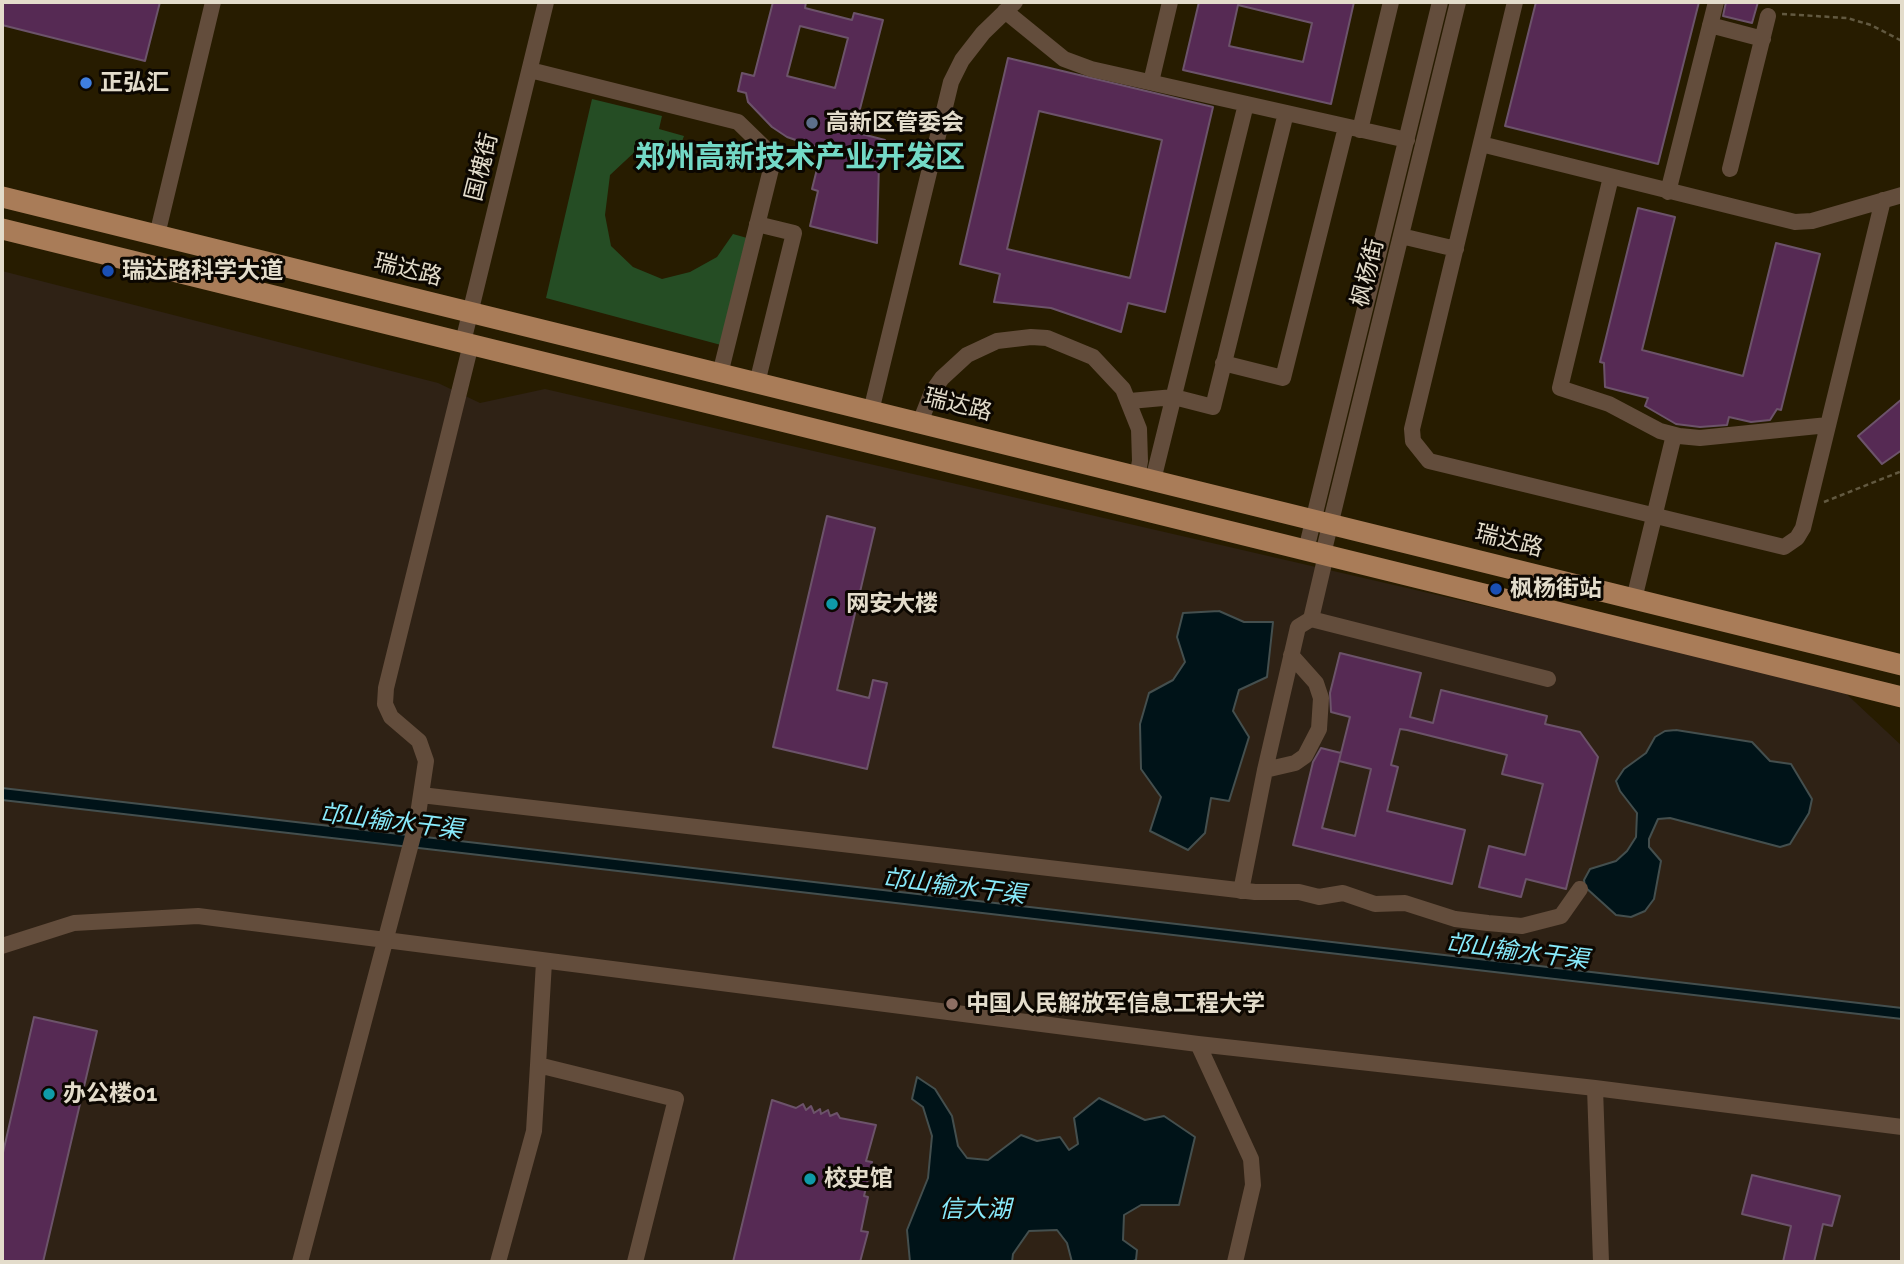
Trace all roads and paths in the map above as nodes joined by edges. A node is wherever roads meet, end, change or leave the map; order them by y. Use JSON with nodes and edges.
{"nodes":[{"id":1,"x":213,"y":2,"type":"edge"},
{"id":2,"x":547,"y":2,"type":"edge"},
{"id":3,"x":1170,"y":2,"type":"edge"},
{"id":4,"x":1391,"y":2,"type":"edge"},
{"id":5,"x":1440,"y":2,"type":"edge"},
{"id":6,"x":1458,"y":2,"type":"edge"},
{"id":7,"x":1515,"y":2,"type":"edge"},
{"id":8,"x":1716,"y":2,"type":"edge"},
{"id":9,"x":1010,"y":7,"type":"edge"},
{"id":10,"x":1768,"y":16,"type":"joint"},
{"id":11,"x":1710,"y":25,"type":"junction"},
{"id":12,"x":1763,"y":38,"type":"junction"},
{"id":13,"x":1902,"y":41,"type":"edge"},
{"id":14,"x":530,"y":70,"type":"junction"},
{"id":15,"x":1151,"y":82,"type":"junction"},
{"id":16,"x":1246,"y":104,"type":"junction"},
{"id":17,"x":1286,"y":113,"type":"junction"},
{"id":18,"x":1353,"y":128,"type":"junction"},
{"id":19,"x":1407,"y":141,"type":"junction"},
{"id":20,"x":1481,"y":144,"type":"junction"},
{"id":21,"x":1730,"y":169,"type":"dead end"},
{"id":22,"x":1611,"y":177,"type":"junction"},
{"id":23,"x":1668,"y":192,"type":"junction"},
{"id":24,"x":1902,"y":195,"type":"edge"},
{"id":25,"x":2,"y":197,"type":"edge"},
{"id":26,"x":1883,"y":200,"type":"junction"},
{"id":27,"x":757,"y":224,"type":"junction"},
{"id":28,"x":2,"y":229,"type":"edge"},
{"id":29,"x":156,"y":235,"type":"junction"},
{"id":30,"x":1401,"y":236,"type":"junction"},
{"id":31,"x":1455,"y":249,"type":"junction"},
{"id":32,"x":470,"y":312,"type":"junction"},
{"id":33,"x":467,"y":343,"type":"junction"},
{"id":34,"x":1223,"y":363,"type":"junction"},
{"id":35,"x":720,"y":374,"type":"junction"},
{"id":36,"x":757,"y":383,"type":"junction"},
{"id":37,"x":1174,"y":397,"type":"junction"},
{"id":38,"x":1130,"y":401,"type":"junction"},
{"id":39,"x":871,"y":411,"type":"junction"},
{"id":40,"x":919,"y":424,"type":"junction"},
{"id":41,"x":1828,"y":425,"type":"junction"},
{"id":42,"x":1674,"y":435,"type":"junction"},
{"id":43,"x":1902,"y":471,"type":"edge"},
{"id":44,"x":1142,"y":478,"type":"junction"},
{"id":45,"x":1809,"y":505,"type":"junction"},
{"id":46,"x":1654,"y":516,"type":"junction"},
{"id":47,"x":1322,"y":522,"type":"junction"},
{"id":48,"x":1319,"y":553,"type":"junction"},
{"id":49,"x":1634,"y":599,"type":"junction"},
{"id":50,"x":1311,"y":619,"type":"junction"},
{"id":51,"x":1291,"y":655,"type":"junction"},
{"id":52,"x":1902,"y":665,"type":"edge"},
{"id":53,"x":1548,"y":679,"type":"dead end"},
{"id":54,"x":1900,"y":697,"type":"edge"},
{"id":55,"x":1265,"y":770,"type":"junction"},
{"id":56,"x":421,"y":795,"type":"junction"},
{"id":57,"x":1580,"y":889,"type":"dead end"},
{"id":58,"x":1241,"y":891,"type":"junction"},
{"id":59,"x":385,"y":942,"type":"junction"},
{"id":60,"x":2,"y":946,"type":"edge"},
{"id":61,"x":544,"y":962,"type":"junction"},
{"id":62,"x":1198,"y":1044,"type":"junction"},
{"id":63,"x":538,"y":1065,"type":"junction"},
{"id":64,"x":1595,"y":1088,"type":"junction"},
{"id":65,"x":1902,"y":1127,"type":"edge"},
{"id":66,"x":300,"y":1262,"type":"edge"},
{"id":67,"x":498,"y":1262,"type":"edge"},
{"id":68,"x":635,"y":1262,"type":"edge"},
{"id":69,"x":1235,"y":1262,"type":"edge"},
{"id":70,"x":1601,"y":1262,"type":"edge"}],
"edges":[{"from":1,"to":29,"type":"street"},
{"from":2,"to":14,"type":"street","name":"国槐街"},
{"from":3,"to":15,"type":"street"},
{"from":4,"to":18,"type":"street"},
{"from":5,"to":19,"type":"street","name":"枫杨街"},
{"from":6,"to":30,"type":"street","name":"枫杨街"},
{"from":7,"to":20,"type":"street"},
{"from":8,"to":11,"type":"street"},
{"from":9,"to":15,"type":"street"},
{"from":9,"to":39,"type":"street"},
{"from":10,"to":12,"type":"street"},
{"from":10,"to":13,"type":"path"},
{"from":11,"to":12,"type":"street"},
{"from":11,"to":23,"type":"street"},
{"from":12,"to":21,"type":"street"},
{"from":14,"to":27,"type":"street"},
{"from":14,"to":32,"type":"street","name":"国槐街"},
{"from":15,"to":16,"type":"street"},
{"from":16,"to":17,"type":"street"},
{"from":16,"to":37,"type":"street"},
{"from":17,"to":18,"type":"street"},
{"from":17,"to":34,"type":"street"},
{"from":18,"to":19,"type":"street"},
{"from":18,"to":34,"type":"street"},
{"from":19,"to":47,"type":"street","name":"枫杨街"},
{"from":20,"to":22,"type":"street"},
{"from":20,"to":31,"type":"street"},
{"from":22,"to":23,"type":"street"},
{"from":22,"to":42,"type":"street"},
{"from":23,"to":26,"type":"street"},
{"from":24,"to":26,"type":"street"},
{"from":25,"to":29,"type":"main road","name":"瑞达路"},
{"from":26,"to":41,"type":"street"},
{"from":27,"to":35,"type":"street"},
{"from":27,"to":36,"type":"street"},
{"from":28,"to":33,"type":"main road"},
{"from":29,"to":32,"type":"main road","name":"瑞达路"},
{"from":30,"to":31,"type":"street"},
{"from":30,"to":47,"type":"street","name":"枫杨街"},
{"from":31,"to":46,"type":"street"},
{"from":32,"to":33,"type":"street","name":"国槐街"},
{"from":32,"to":35,"type":"main road","name":"瑞达路"},
{"from":33,"to":48,"type":"main road"},
{"from":33,"to":56,"type":"street","name":"国槐街"},
{"from":34,"to":37,"type":"street"},
{"from":35,"to":36,"type":"main road","name":"瑞达路"},
{"from":36,"to":39,"type":"main road","name":"瑞达路"},
{"from":37,"to":38,"type":"street"},
{"from":37,"to":44,"type":"street"},
{"from":38,"to":40,"type":"street"},
{"from":38,"to":44,"type":"street"},
{"from":39,"to":40,"type":"main road","name":"瑞达路"},
{"from":40,"to":44,"type":"main road","name":"瑞达路"},
{"from":41,"to":42,"type":"street"},
{"from":41,"to":45,"type":"street"},
{"from":42,"to":46,"type":"street"},
{"from":43,"to":45,"type":"path"},
{"from":44,"to":47,"type":"main road","name":"瑞达路"},
{"from":45,"to":46,"type":"street"},
{"from":46,"to":49,"type":"street"},
{"from":47,"to":48,"type":"street","name":"枫杨街"},
{"from":47,"to":49,"type":"main road","name":"瑞达路"},
{"from":48,"to":50,"type":"street","name":"枫杨街"},
{"from":48,"to":54,"type":"main road"},
{"from":49,"to":52,"type":"main road","name":"瑞达路"},
{"from":50,"to":51,"type":"street"},
{"from":50,"to":53,"type":"street"},
{"from":51,"to":55,"type":"street"},
{"from":51,"to":55,"type":"street"},
{"from":55,"to":58,"type":"street"},
{"from":56,"to":58,"type":"street"},
{"from":56,"to":59,"type":"street","name":"国槐街"},
{"from":57,"to":58,"type":"street"},
{"from":59,"to":60,"type":"street"},
{"from":59,"to":61,"type":"street"},
{"from":59,"to":66,"type":"street","name":"国槐街"},
{"from":61,"to":62,"type":"street"},
{"from":61,"to":63,"type":"street"},
{"from":62,"to":64,"type":"street"},
{"from":62,"to":69,"type":"street"},
{"from":63,"to":67,"type":"street"},
{"from":63,"to":68,"type":"street"},
{"from":64,"to":65,"type":"street"},
{"from":64,"to":70,"type":"street"}]}
